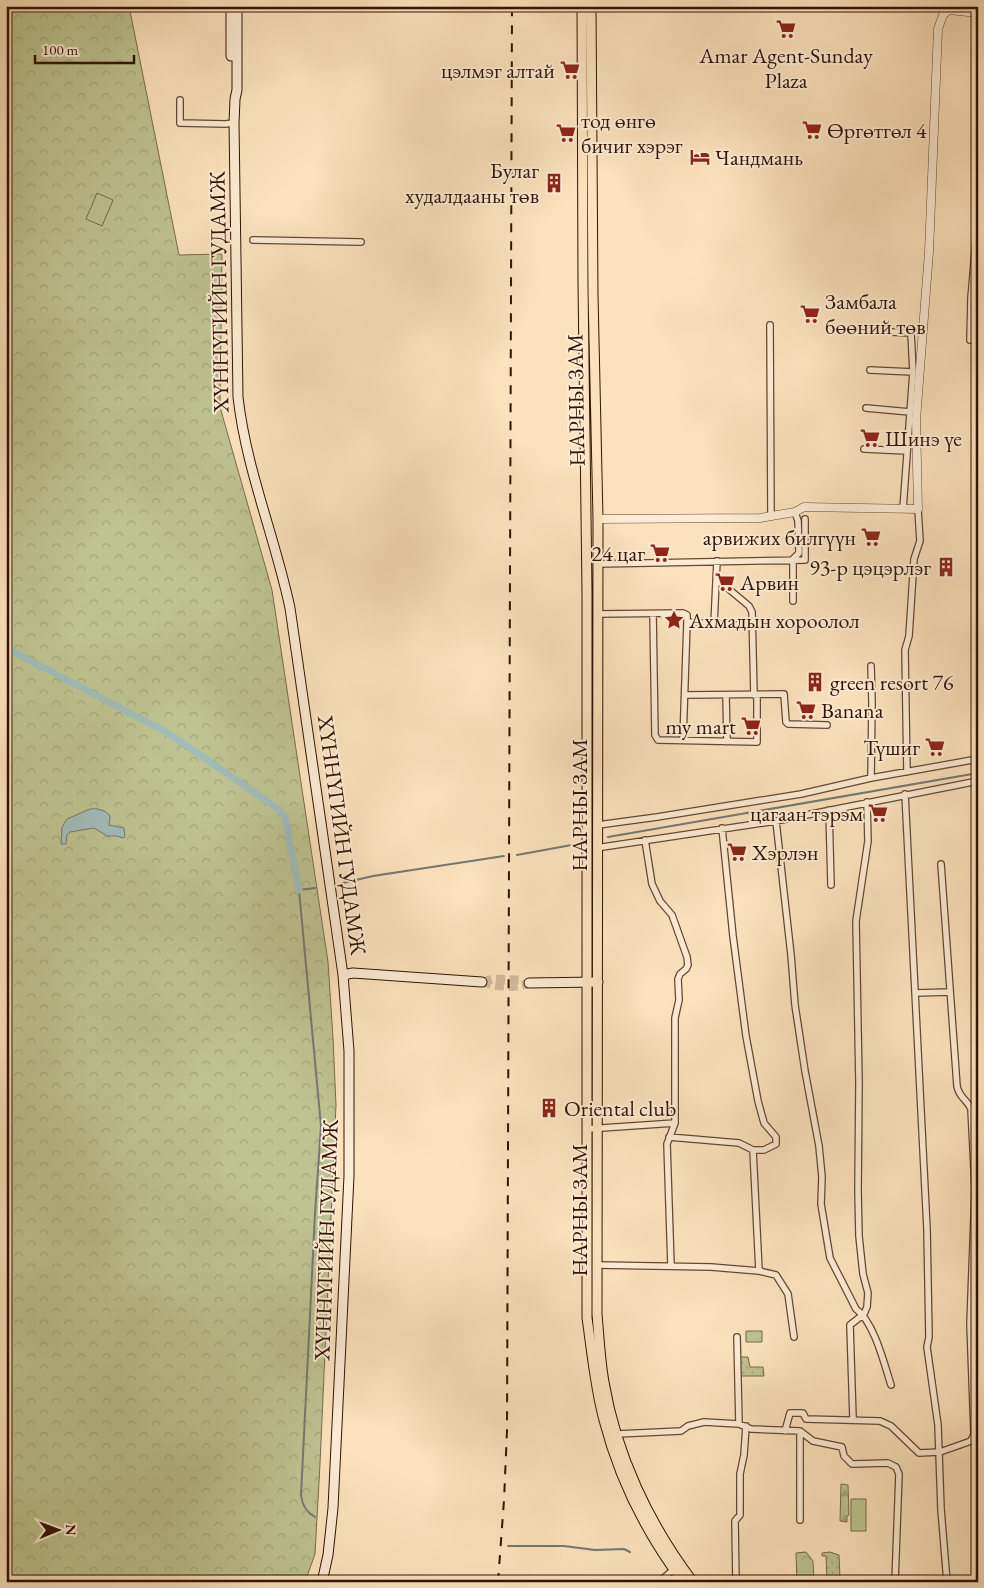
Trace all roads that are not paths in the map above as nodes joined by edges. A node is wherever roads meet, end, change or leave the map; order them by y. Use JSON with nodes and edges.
{"nodes":[{"id":1,"x":231,"y":6,"type":"edge"},
{"id":2,"x":238,"y":6,"type":"edge"},
{"id":3,"x":582,"y":6,"type":"edge"},
{"id":4,"x":591,"y":6,"type":"edge"},
{"id":5,"x":949,"y":8,"type":"edge"},
{"id":6,"x":978,"y":12,"type":"edge"},
{"id":7,"x":234,"y":99,"type":"junction"},
{"id":8,"x":180,"y":100,"type":"dead end"},
{"id":9,"x":234,"y":123,"type":"junction"},
{"id":10,"x":978,"y":214,"type":"edge"},
{"id":11,"x":253,"y":240,"type":"dead end"},
{"id":12,"x":361,"y":242,"type":"dead end"},
{"id":13,"x":770,"y":325,"type":"dead end"},
{"id":14,"x":870,"y":331,"type":"dead end"},
{"id":15,"x":970,"y":340,"type":"dead end"},
{"id":16,"x":870,"y":370,"type":"dead end"},
{"id":17,"x":913,"y":372,"type":"junction"},
{"id":18,"x":866,"y":408,"type":"dead end"},
{"id":19,"x":910,"y":412,"type":"junction"},
{"id":20,"x":864,"y":449,"type":"dead end"},
{"id":21,"x":907,"y":451,"type":"junction"},
{"id":22,"x":903,"y":509,"type":"junction"},
{"id":23,"x":918,"y":509,"type":"junction"},
{"id":24,"x":795,"y":512,"type":"junction"},
{"id":25,"x":771,"y":516,"type":"junction"},
{"id":26,"x":598,"y":519,"type":"junction"},
{"id":27,"x":805,"y":519,"type":"dead end"},
{"id":28,"x":793,"y":559,"type":"junction"},
{"id":29,"x":717,"y":561,"type":"junction"},
{"id":30,"x":598,"y":564,"type":"junction"},
{"id":31,"x":718,"y":580,"type":"junction"},
{"id":32,"x":793,"y":601,"type":"dead end"},
{"id":33,"x":598,"y":614,"type":"junction"},
{"id":34,"x":654,"y":614,"type":"junction"},
{"id":35,"x":687,"y":622,"type":"junction"},
{"id":36,"x":714,"y":624,"type":"junction"},
{"id":37,"x":753,"y":626,"type":"junction"},
{"id":38,"x":871,"y":666,"type":"dead end"},
{"id":39,"x":685,"y":695,"type":"junction"},
{"id":40,"x":726,"y":695,"type":"junction"},
{"id":41,"x":756,"y":695,"type":"junction"},
{"id":42,"x":828,"y":725,"type":"dead end"},
{"id":43,"x":684,"y":740,"type":"junction"},
{"id":44,"x":727,"y":742,"type":"junction"},
{"id":45,"x":978,"y":759,"type":"edge"},
{"id":46,"x":907,"y":772,"type":"junction"},
{"id":47,"x":871,"y":778,"type":"junction"},
{"id":48,"x":978,"y":781,"type":"edge"},
{"id":49,"x":905,"y":794,"type":"junction"},
{"id":50,"x":867,"y":802,"type":"junction"},
{"id":51,"x":829,"y":810,"type":"junction"},
{"id":52,"x":776,"y":821,"type":"junction"},
{"id":53,"x":598,"y":825,"type":"junction"},
{"id":54,"x":722,"y":828,"type":"junction"},
{"id":55,"x":645,"y":840,"type":"junction"},
{"id":56,"x":587,"y":848,"type":"junction"},
{"id":57,"x":598,"y":848,"type":"junction"},
{"id":58,"x":941,"y":864,"type":"dead end"},
{"id":59,"x":831,"y":885,"type":"dead end"},
{"id":60,"x":343,"y":975,"type":"junction"},
{"id":61,"x":482,"y":982,"type":"tunnel mouth"},
{"id":62,"x":587,"y":982,"type":"junction"},
{"id":63,"x":598,"y":982,"type":"junction"},
{"id":64,"x":529,"y":983,"type":"tunnel mouth"},
{"id":65,"x":950,"y":992,"type":"junction"},
{"id":66,"x":915,"y":993,"type":"junction"},
{"id":67,"x":675,"y":1123,"type":"junction"},
{"id":68,"x":587,"y":1130,"type":"junction"},
{"id":69,"x":598,"y":1130,"type":"junction"},
{"id":70,"x":669,"y":1137,"type":"junction"},
{"id":71,"x":753,"y":1150,"type":"junction"},
{"id":72,"x":597,"y":1265,"type":"junction"},
{"id":73,"x":671,"y":1266,"type":"junction"},
{"id":74,"x":760,"y":1271,"type":"junction"},
{"id":75,"x":864,"y":1314,"type":"junction"},
{"id":76,"x":737,"y":1337,"type":"dead end"},
{"id":77,"x":794,"y":1337,"type":"dead end"},
{"id":78,"x":891,"y":1385,"type":"dead end"},
{"id":79,"x":853,"y":1419,"type":"junction"},
{"id":80,"x":739,"y":1424,"type":"junction"},
{"id":81,"x":746,"y":1426,"type":"junction"},
{"id":82,"x":784,"y":1431,"type":"junction"},
{"id":83,"x":800,"y":1431,"type":"junction"},
{"id":84,"x":617,"y":1434,"type":"junction"},
{"id":85,"x":940,"y":1452,"type":"junction"},
{"id":86,"x":800,"y":1520,"type":"dead end"},
{"id":87,"x":674,"y":1570,"type":"junction"},
{"id":88,"x":322,"y":1582,"type":"edge"},
{"id":89,"x":660,"y":1582,"type":"edge"},
{"id":90,"x":682,"y":1582,"type":"edge"},
{"id":91,"x":693,"y":1582,"type":"edge"},
{"id":92,"x":736,"y":1582,"type":"edge"},
{"id":93,"x":895,"y":1582,"type":"edge"},
{"id":94,"x":946,"y":1582,"type":"edge"}],
"edges":[{"from":1,"to":7,"type":"main road","name":"ХҮННҮГИЙН ГУДАМЖ"},
{"from":2,"to":7,"type":"main road","name":"ХҮННҮГИЙН ГУДАМЖ"},
{"from":3,"to":56,"type":"main road","name":"НАРНЫ ЗАМ"},
{"from":4,"to":26,"type":"main road","name":"НАРНЫ ЗАМ"},
{"from":5,"to":6,"type":"street"},
{"from":5,"to":23,"type":"street"},
{"from":7,"to":9,"type":"main road","name":"ХҮННҮГИЙН ГУДАМЖ"},
{"from":8,"to":9,"type":"street"},
{"from":9,"to":60,"type":"main road","name":"ХҮННҮГИЙН ГУДАМЖ"},
{"from":10,"to":15,"type":"street"},
{"from":11,"to":12,"type":"street"},
{"from":13,"to":25,"type":"street"},
{"from":14,"to":17,"type":"street"},
{"from":16,"to":17,"type":"street"},
{"from":17,"to":19,"type":"street"},
{"from":18,"to":19,"type":"street"},
{"from":19,"to":21,"type":"street"},
{"from":20,"to":21,"type":"street"},
{"from":21,"to":22,"type":"street"},
{"from":22,"to":23,"type":"street"},
{"from":22,"to":24,"type":"street"},
{"from":23,"to":46,"type":"street"},
{"from":24,"to":25,"type":"street"},
{"from":24,"to":28,"type":"street"},
{"from":25,"to":26,"type":"street"},
{"from":26,"to":30,"type":"main road","name":"НАРНЫ ЗАМ"},
{"from":27,"to":28,"type":"street"},
{"from":28,"to":29,"type":"street"},
{"from":28,"to":32,"type":"street"},
{"from":29,"to":30,"type":"street"},
{"from":29,"to":31,"type":"street"},
{"from":30,"to":33,"type":"main road","name":"НАРНЫ ЗАМ"},
{"from":31,"to":36,"type":"street"},
{"from":31,"to":37,"type":"street"},
{"from":33,"to":34,"type":"street"},
{"from":33,"to":53,"type":"main road","name":"НАРНЫ ЗАМ"},
{"from":34,"to":35,"type":"street"},
{"from":34,"to":43,"type":"street"},
{"from":35,"to":36,"type":"street"},
{"from":35,"to":39,"type":"street"},
{"from":36,"to":37,"type":"street"},
{"from":37,"to":41,"type":"street"},
{"from":38,"to":47,"type":"street"},
{"from":39,"to":40,"type":"street"},
{"from":39,"to":43,"type":"street"},
{"from":40,"to":41,"type":"street"},
{"from":40,"to":44,"type":"street"},
{"from":41,"to":42,"type":"street"},
{"from":41,"to":44,"type":"street"},
{"from":43,"to":44,"type":"street"},
{"from":45,"to":46,"type":"street"},
{"from":46,"to":47,"type":"street"},
{"from":47,"to":53,"type":"street"},
{"from":48,"to":49,"type":"street"},
{"from":49,"to":50,"type":"street"},
{"from":49,"to":66,"type":"street"},
{"from":50,"to":51,"type":"street"},
{"from":50,"to":75,"type":"street"},
{"from":51,"to":52,"type":"street"},
{"from":51,"to":59,"type":"street"},
{"from":52,"to":54,"type":"street"},
{"from":52,"to":75,"type":"street"},
{"from":53,"to":57,"type":"main road","name":"НАРНЫ ЗАМ"},
{"from":54,"to":55,"type":"street"},
{"from":54,"to":71,"type":"street"},
{"from":55,"to":57,"type":"street"},
{"from":55,"to":67,"type":"street"},
{"from":56,"to":57,"type":"street"},
{"from":56,"to":62,"type":"main road","name":"НАРНЫ ЗАМ"},
{"from":57,"to":63,"type":"main road","name":"НАРНЫ ЗАМ"},
{"from":58,"to":65,"type":"street"},
{"from":60,"to":61,"type":"main road"},
{"from":60,"to":88,"type":"main road","name":"ХҮННҮГИЙН ГУДАМЖ"},
{"from":62,"to":63,"type":"main road"},
{"from":62,"to":64,"type":"main road"},
{"from":62,"to":68,"type":"main road","name":"НАРНЫ ЗАМ"},
{"from":63,"to":69,"type":"main road","name":"НАРНЫ ЗАМ"},
{"from":65,"to":66,"type":"street"},
{"from":65,"to":85,"type":"street"},
{"from":66,"to":85,"type":"street"},
{"from":67,"to":69,"type":"street"},
{"from":67,"to":70,"type":"street"},
{"from":68,"to":69,"type":"street"},
{"from":68,"to":87,"type":"main road","name":"НАРНЫ ЗАМ"},
{"from":69,"to":72,"type":"main road","name":"НАРНЫ ЗАМ"},
{"from":70,"to":71,"type":"street"},
{"from":70,"to":73,"type":"street"},
{"from":71,"to":74,"type":"street"},
{"from":72,"to":73,"type":"street"},
{"from":72,"to":84,"type":"main road","name":"НАРНЫ ЗАМ"},
{"from":73,"to":74,"type":"street"},
{"from":74,"to":77,"type":"street"},
{"from":75,"to":78,"type":"street"},
{"from":75,"to":79,"type":"street"},
{"from":76,"to":80,"type":"street"},
{"from":79,"to":82,"type":"street"},
{"from":79,"to":85,"type":"street"},
{"from":80,"to":81,"type":"street"},
{"from":80,"to":84,"type":"street"},
{"from":81,"to":82,"type":"street"},
{"from":81,"to":92,"type":"street"},
{"from":82,"to":83,"type":"street"},
{"from":83,"to":86,"type":"street"},
{"from":83,"to":93,"type":"street"},
{"from":84,"to":91,"type":"main road","name":"НАРНЫ ЗАМ"},
{"from":85,"to":94,"type":"street"},
{"from":87,"to":89,"type":"street"},
{"from":87,"to":90,"type":"main road","name":"НАРНЫ ЗАМ"}]}
